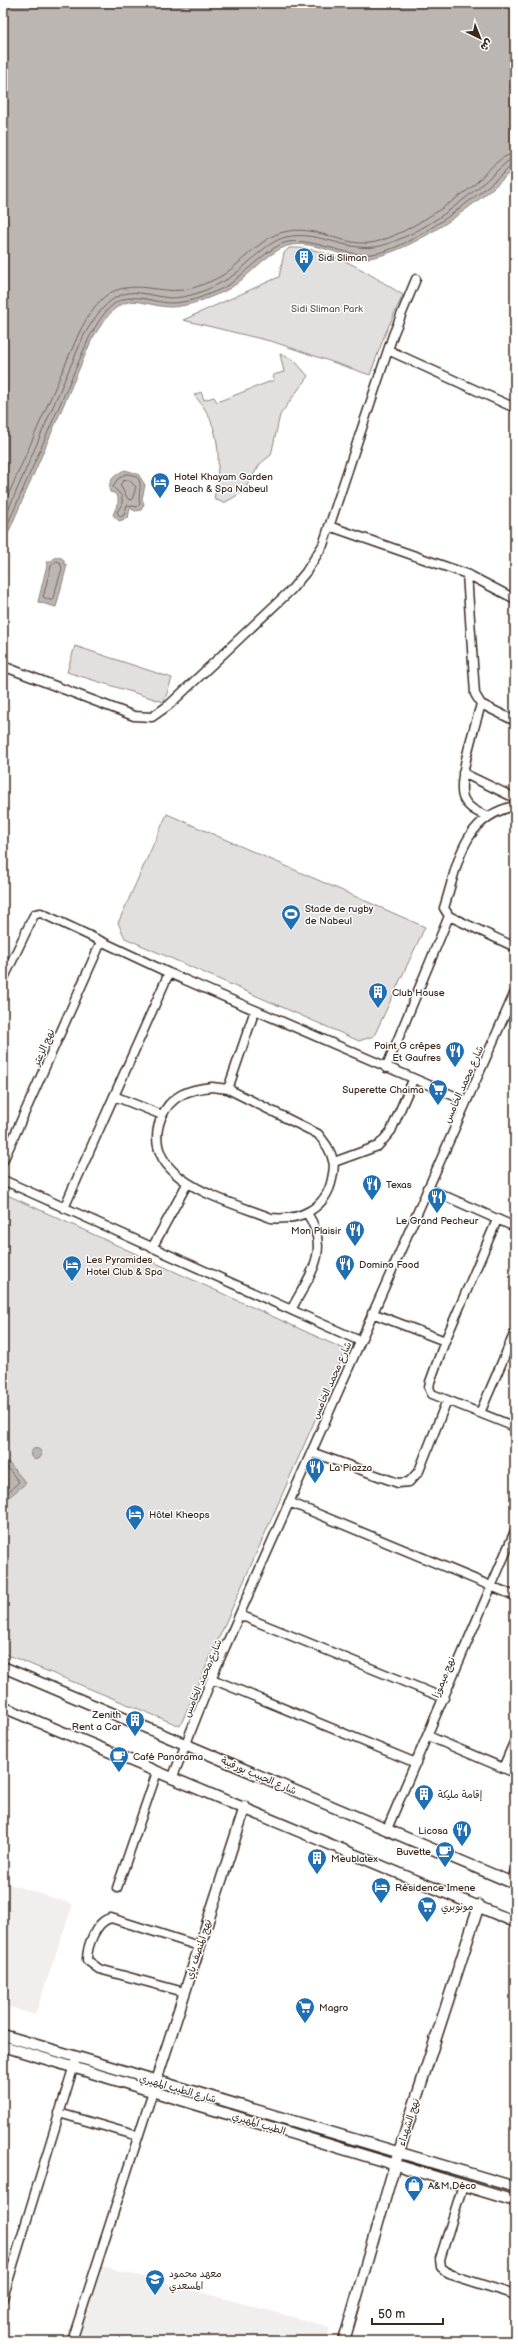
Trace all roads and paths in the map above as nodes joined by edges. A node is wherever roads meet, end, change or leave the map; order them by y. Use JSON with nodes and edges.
{"nodes":[{"id":1,"x":416,"y":279,"type":"dead end"},
{"id":2,"x":388,"y":350,"type":"junction"},
{"id":3,"x":515,"y":408,"type":"edge"},
{"id":4,"x":328,"y":526,"type":"junction"},
{"id":5,"x":467,"y":574,"type":"junction"},
{"id":6,"x":515,"y":599,"type":"edge"},
{"id":7,"x":8,"y":668,"type":"dead end"},
{"id":8,"x":481,"y":704,"type":"junction"},
{"id":9,"x":515,"y":721,"type":"edge"},
{"id":10,"x":463,"y":773,"type":"junction"},
{"id":11,"x":515,"y":798,"type":"edge"},
{"id":12,"x":515,"y":806,"type":"edge"},
{"id":13,"x":488,"y":817,"type":"junction"},
{"id":14,"x":448,"y":916,"type":"junction"},
{"id":15,"x":101,"y":942,"type":"junction"},
{"id":16,"x":515,"y":948,"type":"edge"},
{"id":17,"x":169,"y":973,"type":"junction"},
{"id":18,"x":3,"y":980,"type":"edge"},
{"id":19,"x":515,"y":992,"type":"edge"},
{"id":20,"x":255,"y":1010,"type":"junction"},
{"id":21,"x":386,"y":1068,"type":"junction"},
{"id":22,"x":413,"y":1080,"type":"junction"},
{"id":23,"x":228,"y":1089,"type":"junction"},
{"id":24,"x":114,"y":1096,"type":"junction"},
{"id":25,"x":466,"y":1102,"type":"junction"},
{"id":26,"x":162,"y":1115,"type":"junction"},
{"id":27,"x":3,"y":1161,"type":"edge"},
{"id":28,"x":334,"y":1162,"type":"junction"},
{"id":29,"x":3,"y":1180,"type":"edge"},
{"id":30,"x":187,"y":1184,"type":"junction"},
{"id":31,"x":427,"y":1188,"type":"junction"},
{"id":32,"x":64,"y":1208,"type":"junction"},
{"id":33,"x":307,"y":1213,"type":"junction"},
{"id":34,"x":497,"y":1220,"type":"junction"},
{"id":35,"x":515,"y":1227,"type":"edge"},
{"id":36,"x":152,"y":1248,"type":"junction"},
{"id":37,"x":292,"y":1310,"type":"junction"},
{"id":38,"x":372,"y":1313,"type":"junction"},
{"id":39,"x":515,"y":1332,"type":"edge"},
{"id":40,"x":360,"y":1341,"type":"junction"},
{"id":41,"x":445,"y":1341,"type":"junction"},
{"id":42,"x":448,"y":1400,"type":"junction"},
{"id":43,"x":480,"y":1413,"type":"junction"},
{"id":44,"x":515,"y":1427,"type":"edge"},
{"id":45,"x":311,"y":1452,"type":"junction"},
{"id":46,"x":289,"y":1502,"type":"junction"},
{"id":47,"x":515,"y":1531,"type":"edge"},
{"id":48,"x":493,"y":1585,"type":"junction"},
{"id":49,"x":515,"y":1596,"type":"edge"},
{"id":50,"x":240,"y":1615,"type":"junction"},
{"id":51,"x":3,"y":1667,"type":"edge"},
{"id":52,"x":212,"y":1679,"type":"junction"},
{"id":53,"x":444,"y":1698,"type":"junction"},
{"id":54,"x":3,"y":1707,"type":"edge"},
{"id":55,"x":428,"y":1736,"type":"junction"},
{"id":56,"x":515,"y":1740,"type":"edge"},
{"id":57,"x":186,"y":1744,"type":"junction"},
{"id":58,"x":416,"y":1763,"type":"junction"},
{"id":59,"x":503,"y":1768,"type":"junction"},
{"id":60,"x":156,"y":1772,"type":"junction"},
{"id":61,"x":515,"y":1773,"type":"edge"},
{"id":62,"x":172,"y":1779,"type":"junction"},
{"id":63,"x":245,"y":1807,"type":"junction"},
{"id":64,"x":387,"y":1829,"type":"junction"},
{"id":65,"x":515,"y":1871,"type":"edge"},
{"id":66,"x":513,"y":1883,"type":"edge"},
{"id":67,"x":117,"y":1888,"type":"dead end"},
{"id":68,"x":479,"y":1905,"type":"junction"},
{"id":69,"x":515,"y":1922,"type":"edge"},
{"id":70,"x":199,"y":1946,"type":"junction"},
{"id":71,"x":184,"y":1992,"type":"junction"},
{"id":72,"x":3,"y":2035,"type":"edge"},
{"id":73,"x":3,"y":2046,"type":"edge"},
{"id":74,"x":74,"y":2063,"type":"junction"},
{"id":75,"x":154,"y":2086,"type":"junction"},
{"id":76,"x":59,"y":2113,"type":"junction"},
{"id":77,"x":138,"y":2136,"type":"junction"},
{"id":78,"x":398,"y":2153,"type":"junction"},
{"id":79,"x":394,"y":2164,"type":"junction"},
{"id":80,"x":463,"y":2185,"type":"junction"},
{"id":81,"x":515,"y":2187,"type":"edge"},
{"id":82,"x":515,"y":2201,"type":"edge"},
{"id":83,"x":515,"y":2295,"type":"edge"},
{"id":84,"x":3,"y":2298,"type":"edge"},
{"id":85,"x":72,"y":2341,"type":"edge"},
{"id":86,"x":344,"y":2341,"type":"edge"}],
"edges":[{"from":1,"to":2,"type":"street"},
{"from":2,"to":3,"type":"street"},
{"from":2,"to":4,"type":"street"},
{"from":4,"to":5,"type":"street"},
{"from":4,"to":7,"type":"street"},
{"from":5,"to":6,"type":"street"},
{"from":5,"to":8,"type":"street"},
{"from":8,"to":9,"type":"street"},
{"from":8,"to":10,"type":"street"},
{"from":10,"to":11,"type":"street"},
{"from":10,"to":13,"type":"street"},
{"from":12,"to":13,"type":"street"},
{"from":13,"to":14,"type":"street"},
{"from":14,"to":16,"type":"street"},
{"from":14,"to":21,"type":"street"},
{"from":15,"to":17,"type":"street"},
{"from":15,"to":18,"type":"street"},
{"from":15,"to":27,"type":"street","name":"نهج الزعتر"},
{"from":17,"to":20,"type":"street"},
{"from":17,"to":24,"type":"street"},
{"from":19,"to":25,"type":"street","name":"شارع محمد الخامس"},
{"from":20,"to":21,"type":"street"},
{"from":20,"to":23,"type":"street"},
{"from":21,"to":22,"type":"street"},
{"from":22,"to":25,"type":"street"},
{"from":22,"to":28,"type":"street"},
{"from":23,"to":26,"type":"street"},
{"from":23,"to":28,"type":"street"},
{"from":24,"to":26,"type":"street"},
{"from":24,"to":32,"type":"street"},
{"from":25,"to":31,"type":"street","name":"شارع محمد الخامس"},
{"from":26,"to":30,"type":"street"},
{"from":28,"to":33,"type":"street"},
{"from":29,"to":32,"type":"street"},
{"from":30,"to":33,"type":"street"},
{"from":30,"to":36,"type":"street"},
{"from":31,"to":34,"type":"street"},
{"from":31,"to":38,"type":"street","name":"شارع محمد الخامس"},
{"from":32,"to":36,"type":"street"},
{"from":33,"to":37,"type":"street"},
{"from":34,"to":35,"type":"street"},
{"from":34,"to":41,"type":"street"},
{"from":36,"to":37,"type":"street"},
{"from":37,"to":40,"type":"street"},
{"from":38,"to":40,"type":"street","name":"شارع محمد الخامس"},
{"from":38,"to":41,"type":"street"},
{"from":39,"to":43,"type":"street"},
{"from":40,"to":45,"type":"street","name":"شارع محمد الخامس"},
{"from":41,"to":42,"type":"street"},
{"from":42,"to":43,"type":"street"},
{"from":42,"to":45,"type":"street"},
{"from":43,"to":44,"type":"street"},
{"from":45,"to":46,"type":"street","name":"شارع محمد الخامس"},
{"from":46,"to":48,"type":"street"},
{"from":46,"to":50,"type":"street","name":"شارع محمد الخامس"},
{"from":47,"to":48,"type":"street","name":"نهج ميموزا"},
{"from":48,"to":49,"type":"street"},
{"from":48,"to":53,"type":"street","name":"نهج ميموزا"},
{"from":50,"to":52,"type":"street","name":"شارع محمد الخامس"},
{"from":50,"to":53,"type":"street"},
{"from":51,"to":57,"type":"street","name":"شارع الحبيب بورقيبة"},
{"from":52,"to":57,"type":"street","name":"شارع محمد الخامس"},
{"from":52,"to":58,"type":"street"},
{"from":53,"to":55,"type":"street","name":"نهج ميموزا"},
{"from":54,"to":60,"type":"street"},
{"from":55,"to":58,"type":"street","name":"نهج ميموزا"},
{"from":55,"to":59,"type":"street"},
{"from":56,"to":59,"type":"street"},
{"from":57,"to":62,"type":"street","name":"شارع محمد الخامس"},
{"from":57,"to":64,"type":"street","name":"شارع الحبيب بورقيبة"},
{"from":58,"to":64,"type":"street","name":"نهج ميموزا"},
{"from":59,"to":61,"type":"street"},
{"from":60,"to":62,"type":"street"},
{"from":60,"to":67,"type":"street"},
{"from":62,"to":63,"type":"street"},
{"from":63,"to":68,"type":"street"},
{"from":63,"to":70,"type":"street","name":"نهج المنصف باي"},
{"from":64,"to":66,"type":"street","name":"شارع الحبيب بورقيبة"},
{"from":65,"to":66,"type":"street"},
{"from":68,"to":69,"type":"street"},
{"from":68,"to":78,"type":"street","name":"نهج الشهداء"},
{"from":70,"to":71,"type":"street","name":"نهج المنصف باي"},
{"from":70,"to":71,"type":"street"},
{"from":71,"to":75,"type":"street","name":"نهج المنصف باي"},
{"from":72,"to":74,"type":"street","name":"شارع الطيب المهيري"},
{"from":73,"to":74,"type":"street"},
{"from":74,"to":75,"type":"street","name":"شارع الطيب المهيري"},
{"from":74,"to":76,"type":"street"},
{"from":75,"to":77,"type":"street"},
{"from":75,"to":78,"type":"street","name":"شارع الطيب المهيري"},
{"from":75,"to":79,"type":"street","name":"الطيب المهيري"},
{"from":76,"to":77,"type":"street"},
{"from":76,"to":84,"type":"street"},
{"from":77,"to":85,"type":"street"},
{"from":78,"to":79,"type":"street","name":"نهج الشهداء"},
{"from":78,"to":81,"type":"street","name":"شارع الطيب المهيري"},
{"from":79,"to":80,"type":"street","name":"الطيب المهيري"},
{"from":79,"to":86,"type":"street","name":"نهج الشهداء"},
{"from":80,"to":82,"type":"street","name":"الطيب المهيري"},
{"from":80,"to":83,"type":"street"}]}
